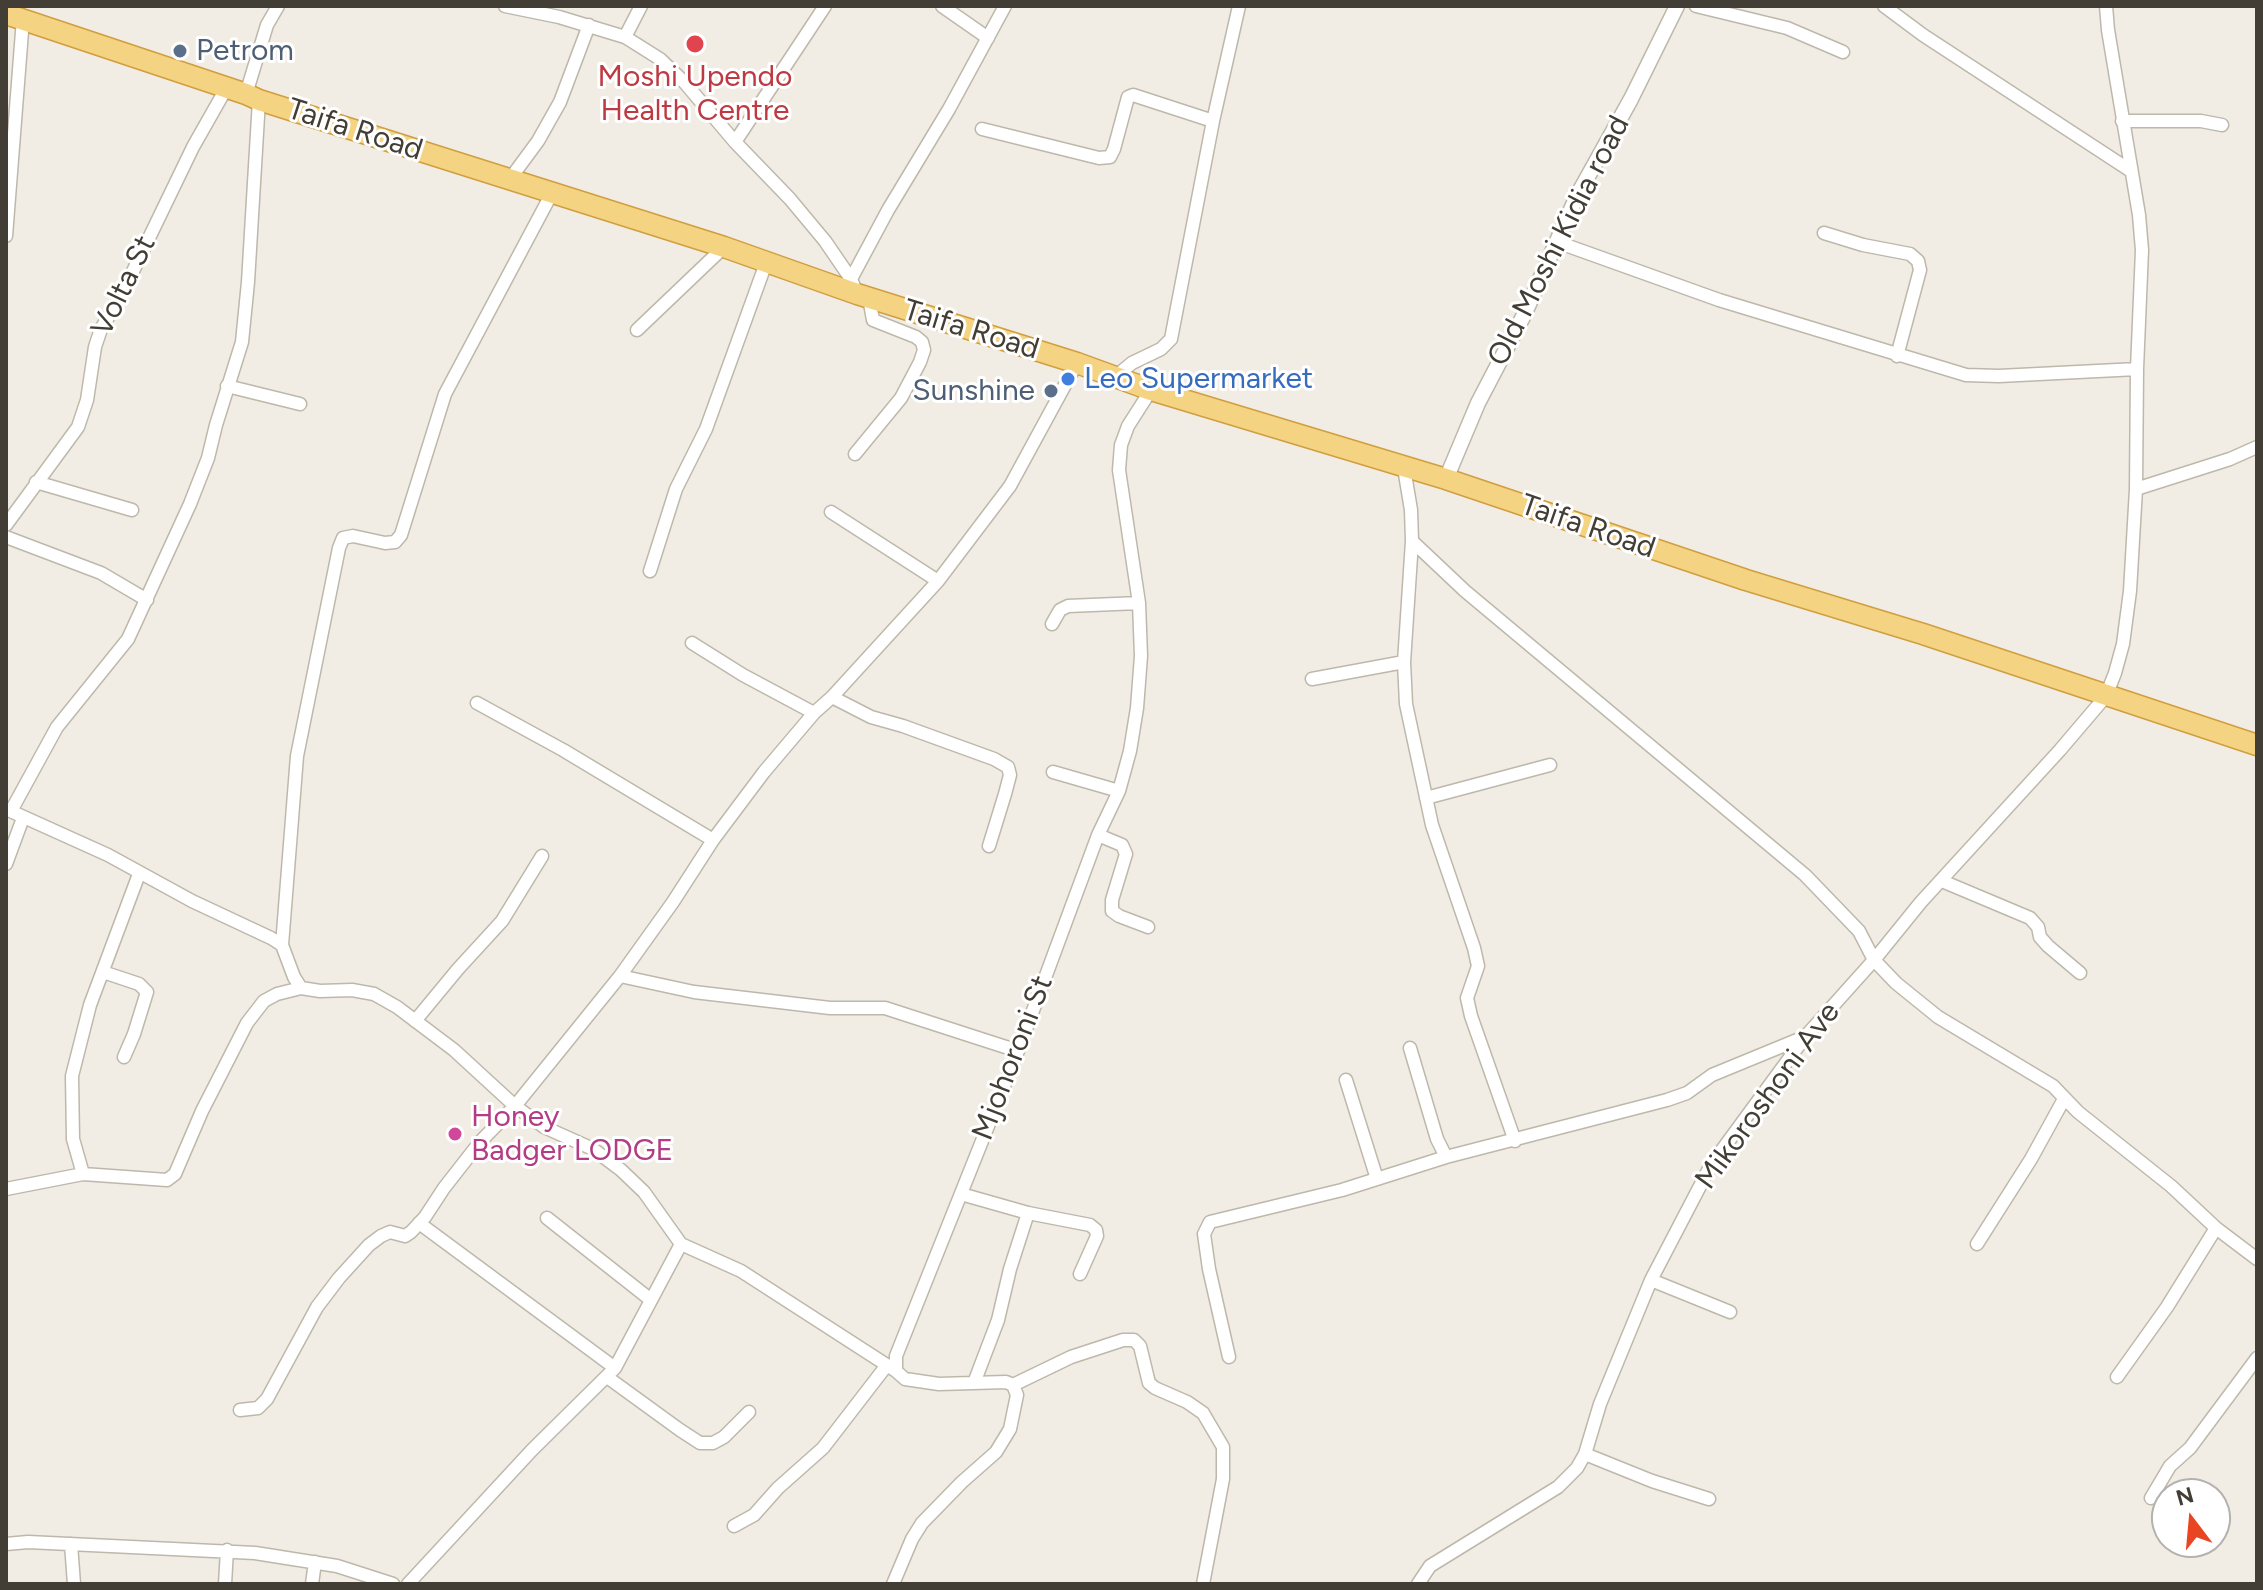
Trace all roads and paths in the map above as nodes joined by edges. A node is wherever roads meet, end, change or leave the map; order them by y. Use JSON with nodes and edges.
{"nodes":[{"id":1,"x":278,"y":6,"type":"edge"},
{"id":2,"x":505,"y":6,"type":"edge"},
{"id":3,"x":641,"y":6,"type":"edge"},
{"id":4,"x":825,"y":6,"type":"edge"},
{"id":5,"x":942,"y":6,"type":"edge"},
{"id":6,"x":1005,"y":6,"type":"edge"},
{"id":7,"x":1239,"y":6,"type":"edge"},
{"id":8,"x":1677,"y":6,"type":"edge"},
{"id":9,"x":1696,"y":6,"type":"edge"},
{"id":10,"x":1884,"y":6,"type":"edge"},
{"id":11,"x":2106,"y":6,"type":"edge"},
{"id":12,"x":561,"y":12,"type":"edge"},
{"id":13,"x":14,"y":17,"type":"edge"},
{"id":14,"x":589,"y":25,"type":"junction"},
{"id":15,"x":625,"y":37,"type":"junction"},
{"id":16,"x":988,"y":38,"type":"junction"},
{"id":17,"x":1843,"y":52,"type":"dead end"},
{"id":18,"x":244,"y":94,"type":"junction"},
{"id":19,"x":1213,"y":121,"type":"junction"},
{"id":20,"x":2122,"y":121,"type":"junction"},
{"id":21,"x":2222,"y":125,"type":"dead end"},
{"id":22,"x":982,"y":129,"type":"dead end"},
{"id":23,"x":735,"y":142,"type":"junction"},
{"id":24,"x":2131,"y":171,"type":"junction"},
{"id":25,"x":510,"y":179,"type":"junction"},
{"id":26,"x":552,"y":193,"type":"junction"},
{"id":27,"x":1824,"y":233,"type":"dead end"},
{"id":28,"x":6,"y":236,"type":"edge"},
{"id":29,"x":1557,"y":242,"type":"junction"},
{"id":30,"x":724,"y":247,"type":"junction"},
{"id":31,"x":766,"y":263,"type":"junction"},
{"id":32,"x":859,"y":290,"type":"junction"},
{"id":33,"x":637,"y":330,"type":"dead end"},
{"id":34,"x":1897,"y":356,"type":"junction"},
{"id":35,"x":1077,"y":363,"type":"junction"},
{"id":36,"x":2137,"y":369,"type":"junction"},
{"id":37,"x":1115,"y":377,"type":"junction"},
{"id":38,"x":227,"y":386,"type":"junction"},
{"id":39,"x":1151,"y":390,"type":"junction"},
{"id":40,"x":300,"y":404,"type":"dead end"},
{"id":41,"x":2257,"y":447,"type":"edge"},
{"id":42,"x":855,"y":454,"type":"dead end"},
{"id":43,"x":1404,"y":468,"type":"junction"},
{"id":44,"x":1446,"y":479,"type":"junction"},
{"id":45,"x":36,"y":482,"type":"junction"},
{"id":46,"x":2136,"y":489,"type":"junction"},
{"id":47,"x":132,"y":510,"type":"dead end"},
{"id":48,"x":831,"y":512,"type":"dead end"},
{"id":49,"x":6,"y":525,"type":"edge"},
{"id":50,"x":6,"y":537,"type":"edge"},
{"id":51,"x":1412,"y":541,"type":"junction"},
{"id":52,"x":650,"y":571,"type":"dead end"},
{"id":53,"x":938,"y":581,"type":"junction"},
{"id":54,"x":147,"y":600,"type":"junction"},
{"id":55,"x":1139,"y":603,"type":"junction"},
{"id":56,"x":1052,"y":624,"type":"dead end"},
{"id":57,"x":692,"y":643,"type":"dead end"},
{"id":58,"x":1404,"y":662,"type":"junction"},
{"id":59,"x":1312,"y":679,"type":"dead end"},
{"id":60,"x":2106,"y":696,"type":"junction"},
{"id":61,"x":832,"y":697,"type":"junction"},
{"id":62,"x":477,"y":703,"type":"dead end"},
{"id":63,"x":814,"y":713,"type":"junction"},
{"id":64,"x":2257,"y":745,"type":"edge"},
{"id":65,"x":1550,"y":765,"type":"dead end"},
{"id":66,"x":1053,"y":772,"type":"dead end"},
{"id":67,"x":1119,"y":791,"type":"junction"},
{"id":68,"x":1426,"y":798,"type":"junction"},
{"id":69,"x":8,"y":810,"type":"edge"},
{"id":70,"x":23,"y":818,"type":"junction"},
{"id":71,"x":1098,"y":835,"type":"junction"},
{"id":72,"x":713,"y":840,"type":"junction"},
{"id":73,"x":989,"y":846,"type":"dead end"},
{"id":74,"x":542,"y":856,"type":"dead end"},
{"id":75,"x":6,"y":864,"type":"edge"},
{"id":76,"x":139,"y":874,"type":"junction"},
{"id":77,"x":1942,"y":881,"type":"junction"},
{"id":78,"x":1148,"y":927,"type":"dead end"},
{"id":79,"x":282,"y":945,"type":"junction"},
{"id":80,"x":1874,"y":960,"type":"junction"},
{"id":81,"x":103,"y":972,"type":"junction"},
{"id":82,"x":2080,"y":973,"type":"dead end"},
{"id":83,"x":620,"y":976,"type":"junction"},
{"id":84,"x":301,"y":988,"type":"junction"},
{"id":85,"x":415,"y":1021,"type":"junction"},
{"id":86,"x":1805,"y":1037,"type":"junction"},
{"id":87,"x":1410,"y":1048,"type":"dead end"},
{"id":88,"x":1018,"y":1051,"type":"junction"},
{"id":89,"x":124,"y":1057,"type":"dead end"},
{"id":90,"x":1346,"y":1080,"type":"dead end"},
{"id":91,"x":2064,"y":1099,"type":"junction"},
{"id":92,"x":515,"y":1106,"type":"junction"},
{"id":93,"x":1515,"y":1141,"type":"junction"},
{"id":94,"x":1446,"y":1157,"type":"junction"},
{"id":95,"x":83,"y":1174,"type":"junction"},
{"id":96,"x":1377,"y":1179,"type":"junction"},
{"id":97,"x":6,"y":1189,"type":"edge"},
{"id":98,"x":961,"y":1194,"type":"junction"},
{"id":99,"x":1028,"y":1213,"type":"junction"},
{"id":100,"x":547,"y":1218,"type":"dead end"},
{"id":101,"x":419,"y":1223,"type":"junction"},
{"id":102,"x":2216,"y":1228,"type":"junction"},
{"id":103,"x":681,"y":1244,"type":"junction"},
{"id":104,"x":1977,"y":1244,"type":"dead end"},
{"id":105,"x":2257,"y":1259,"type":"edge"},
{"id":106,"x":1080,"y":1274,"type":"dead end"},
{"id":107,"x":1651,"y":1280,"type":"junction"},
{"id":108,"x":651,"y":1300,"type":"junction"},
{"id":109,"x":1730,"y":1312,"type":"dead end"},
{"id":110,"x":1229,"y":1357,"type":"dead end"},
{"id":111,"x":2257,"y":1358,"type":"edge"},
{"id":112,"x":891,"y":1368,"type":"junction"},
{"id":113,"x":611,"y":1373,"type":"junction"},
{"id":114,"x":2117,"y":1377,"type":"dead end"},
{"id":115,"x":974,"y":1383,"type":"junction"},
{"id":116,"x":1013,"y":1385,"type":"junction"},
{"id":117,"x":240,"y":1410,"type":"dead end"},
{"id":118,"x":749,"y":1412,"type":"dead end"},
{"id":119,"x":1585,"y":1454,"type":"junction"},
{"id":120,"x":2163,"y":1478,"type":"edge"},
{"id":121,"x":1709,"y":1499,"type":"dead end"},
{"id":122,"x":734,"y":1526,"type":"dead end"},
{"id":123,"x":6,"y":1544,"type":"edge"},
{"id":124,"x":71,"y":1544,"type":"junction"},
{"id":125,"x":227,"y":1550,"type":"junction"},
{"id":126,"x":315,"y":1562,"type":"junction"},
{"id":127,"x":74,"y":1584,"type":"edge"},
{"id":128,"x":225,"y":1584,"type":"edge"},
{"id":129,"x":312,"y":1584,"type":"edge"},
{"id":130,"x":393,"y":1584,"type":"edge"},
{"id":131,"x":408,"y":1584,"type":"edge"},
{"id":132,"x":893,"y":1584,"type":"edge"},
{"id":133,"x":1203,"y":1584,"type":"edge"},
{"id":134,"x":1418,"y":1584,"type":"edge"}],
"edges":[{"from":1,"to":18,"type":"street"},
{"from":2,"to":12,"type":"street"},
{"from":3,"to":15,"type":"street"},
{"from":4,"to":23,"type":"street"},
{"from":5,"to":16,"type":"street"},
{"from":6,"to":16,"type":"street"},
{"from":7,"to":19,"type":"street"},
{"from":8,"to":29,"type":"street","name":"Old Moshi Kidia road"},
{"from":9,"to":17,"type":"street"},
{"from":10,"to":24,"type":"street"},
{"from":11,"to":20,"type":"street"},
{"from":12,"to":14,"type":"street"},
{"from":13,"to":18,"type":"highway","name":"Taifa Road"},
{"from":13,"to":28,"type":"street"},
{"from":14,"to":15,"type":"street"},
{"from":14,"to":25,"type":"street"},
{"from":15,"to":23,"type":"street"},
{"from":16,"to":32,"type":"street"},
{"from":18,"to":25,"type":"highway","name":"Taifa Road"},
{"from":18,"to":38,"type":"street"},
{"from":18,"to":45,"type":"street","name":"Volta St"},
{"from":19,"to":22,"type":"street"},
{"from":19,"to":37,"type":"street"},
{"from":20,"to":21,"type":"street"},
{"from":20,"to":24,"type":"street"},
{"from":23,"to":32,"type":"street"},
{"from":24,"to":36,"type":"street"},
{"from":25,"to":26,"type":"highway","name":"Taifa Road"},
{"from":26,"to":30,"type":"highway","name":"Taifa Road"},
{"from":26,"to":79,"type":"street"},
{"from":27,"to":34,"type":"street"},
{"from":29,"to":34,"type":"street"},
{"from":29,"to":44,"type":"street","name":"Old Moshi Kidia road"},
{"from":30,"to":31,"type":"highway","name":"Taifa Road"},
{"from":30,"to":33,"type":"street"},
{"from":31,"to":32,"type":"highway","name":"Taifa Road"},
{"from":31,"to":52,"type":"street"},
{"from":32,"to":35,"type":"highway","name":"Taifa Road"},
{"from":32,"to":42,"type":"street"},
{"from":34,"to":36,"type":"street"},
{"from":35,"to":37,"type":"highway","name":"Taifa Road"},
{"from":35,"to":53,"type":"street"},
{"from":36,"to":46,"type":"street"},
{"from":37,"to":39,"type":"highway","name":"Taifa Road"},
{"from":38,"to":40,"type":"street"},
{"from":38,"to":54,"type":"street"},
{"from":39,"to":43,"type":"highway","name":"Taifa Road"},
{"from":39,"to":55,"type":"street","name":"Mjohoroni St"},
{"from":41,"to":46,"type":"street"},
{"from":43,"to":44,"type":"highway","name":"Taifa Road"},
{"from":43,"to":51,"type":"street"},
{"from":44,"to":60,"type":"highway","name":"Taifa Road"},
{"from":45,"to":47,"type":"street"},
{"from":45,"to":49,"type":"street","name":"Volta St"},
{"from":46,"to":60,"type":"street"},
{"from":48,"to":53,"type":"street"},
{"from":50,"to":54,"type":"street"},
{"from":51,"to":58,"type":"street"},
{"from":51,"to":80,"type":"street"},
{"from":53,"to":61,"type":"street"},
{"from":54,"to":69,"type":"street"},
{"from":55,"to":56,"type":"street"},
{"from":55,"to":67,"type":"street","name":"Mjohoroni St"},
{"from":57,"to":63,"type":"street"},
{"from":58,"to":59,"type":"street"},
{"from":58,"to":68,"type":"street"},
{"from":60,"to":64,"type":"highway","name":"Taifa Road"},
{"from":60,"to":77,"type":"street","name":"Mikoroshoni Ave"},
{"from":61,"to":63,"type":"street"},
{"from":61,"to":73,"type":"street"},
{"from":62,"to":72,"type":"street"},
{"from":63,"to":72,"type":"street"},
{"from":65,"to":68,"type":"street"},
{"from":66,"to":67,"type":"street"},
{"from":67,"to":71,"type":"street","name":"Mjohoroni St"},
{"from":68,"to":93,"type":"street"},
{"from":69,"to":70,"type":"street"},
{"from":70,"to":75,"type":"street"},
{"from":70,"to":76,"type":"street"},
{"from":71,"to":78,"type":"street"},
{"from":71,"to":88,"type":"street","name":"Mjohoroni St"},
{"from":72,"to":83,"type":"street"},
{"from":74,"to":85,"type":"street"},
{"from":76,"to":79,"type":"street"},
{"from":76,"to":81,"type":"street"},
{"from":77,"to":80,"type":"street","name":"Mikoroshoni Ave"},
{"from":77,"to":82,"type":"street"},
{"from":79,"to":84,"type":"street"},
{"from":80,"to":86,"type":"street","name":"Mikoroshoni Ave"},
{"from":80,"to":91,"type":"street"},
{"from":81,"to":89,"type":"street"},
{"from":81,"to":95,"type":"street"},
{"from":83,"to":88,"type":"street"},
{"from":83,"to":92,"type":"street"},
{"from":84,"to":85,"type":"street"},
{"from":84,"to":95,"type":"street"},
{"from":85,"to":92,"type":"street"},
{"from":86,"to":93,"type":"street"},
{"from":86,"to":107,"type":"street","name":"Mikoroshoni Ave"},
{"from":87,"to":94,"type":"street"},
{"from":88,"to":98,"type":"street","name":"Mjohoroni St"},
{"from":90,"to":96,"type":"street"},
{"from":91,"to":102,"type":"street"},
{"from":91,"to":104,"type":"street"},
{"from":92,"to":101,"type":"street"},
{"from":92,"to":103,"type":"street"},
{"from":93,"to":94,"type":"street"},
{"from":94,"to":96,"type":"street"},
{"from":95,"to":97,"type":"street"},
{"from":96,"to":110,"type":"street"},
{"from":98,"to":99,"type":"street"},
{"from":98,"to":112,"type":"street","name":"Mjohoroni St"},
{"from":99,"to":106,"type":"street"},
{"from":99,"to":115,"type":"street"},
{"from":100,"to":108,"type":"street"},
{"from":101,"to":113,"type":"street"},
{"from":101,"to":117,"type":"street"},
{"from":102,"to":105,"type":"street"},
{"from":102,"to":114,"type":"street"},
{"from":103,"to":108,"type":"street"},
{"from":103,"to":112,"type":"street"},
{"from":107,"to":109,"type":"street"},
{"from":107,"to":119,"type":"street","name":"Mikoroshoni Ave"},
{"from":108,"to":113,"type":"street"},
{"from":111,"to":120,"type":"street"},
{"from":112,"to":115,"type":"street"},
{"from":112,"to":122,"type":"street"},
{"from":113,"to":118,"type":"street"},
{"from":113,"to":131,"type":"street"},
{"from":115,"to":116,"type":"street"},
{"from":116,"to":132,"type":"street"},
{"from":116,"to":133,"type":"street"},
{"from":119,"to":121,"type":"street"},
{"from":119,"to":134,"type":"street","name":"Mikoroshoni Ave"},
{"from":123,"to":124,"type":"street"},
{"from":124,"to":125,"type":"street"},
{"from":124,"to":127,"type":"street"},
{"from":125,"to":126,"type":"street"},
{"from":125,"to":128,"type":"street"},
{"from":126,"to":129,"type":"street"},
{"from":126,"to":130,"type":"street"}]}
